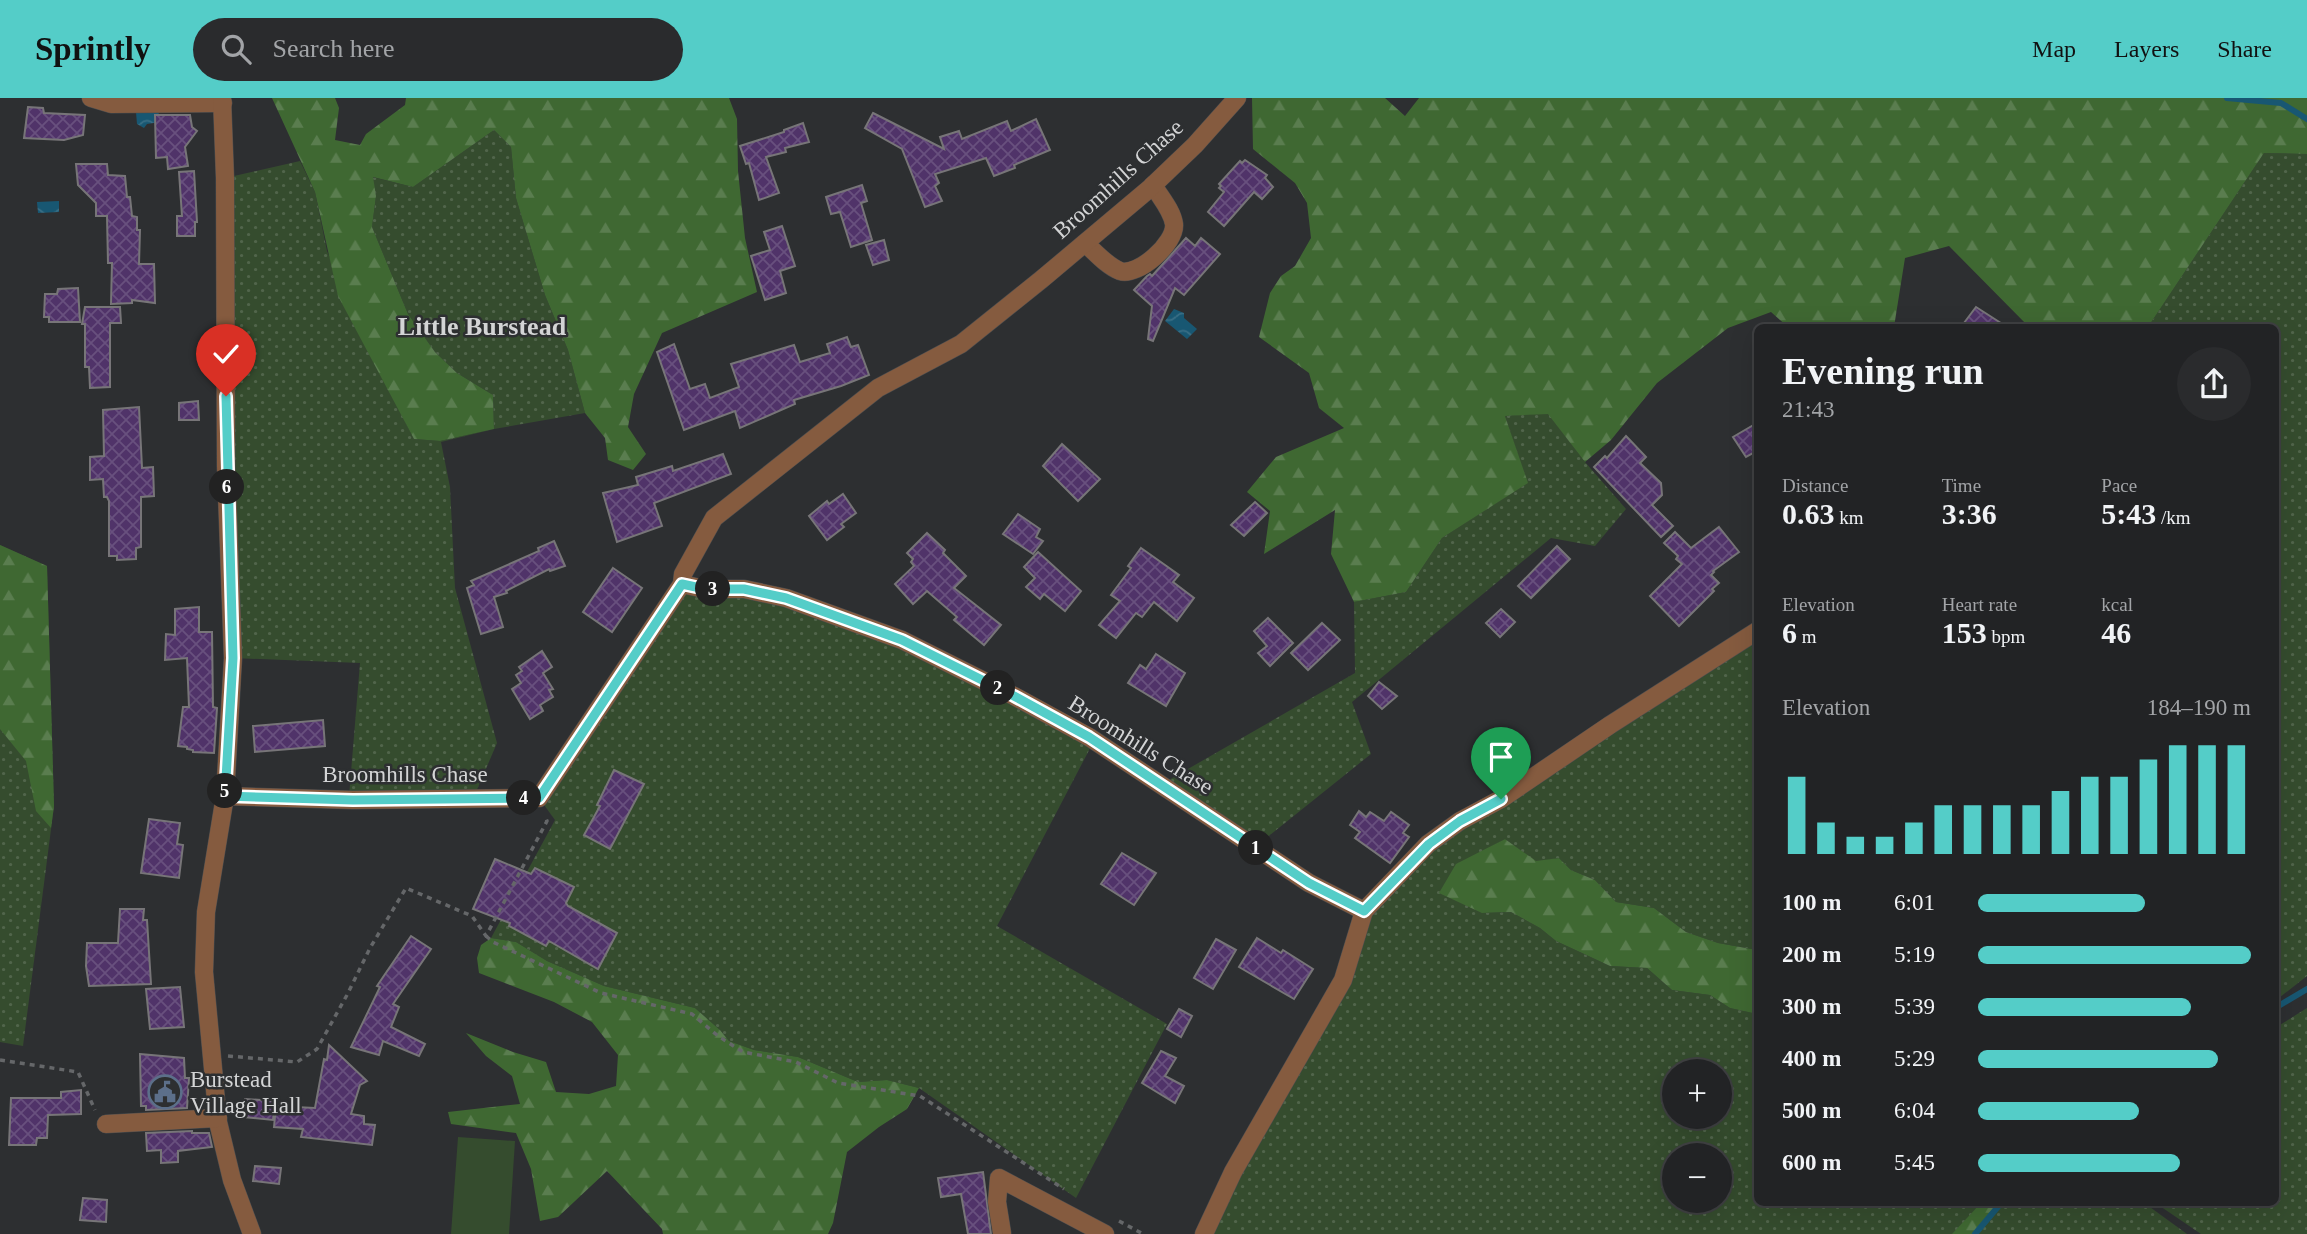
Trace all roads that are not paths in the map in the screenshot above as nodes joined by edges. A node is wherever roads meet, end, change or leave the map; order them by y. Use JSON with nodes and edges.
{"nodes":[{"id":1,"x":91,"y":98,"type":"edge"},
{"id":2,"x":1237,"y":98,"type":"edge"},
{"id":3,"x":222,"y":101,"type":"edge"},
{"id":4,"x":1153,"y":185,"type":"junction"},
{"id":5,"x":1086,"y":243,"type":"junction"},
{"id":6,"x":682,"y":584,"type":"junction"},
{"id":7,"x":1754,"y":633,"type":"edge"},
{"id":8,"x":225,"y":796,"type":"junction"},
{"id":9,"x":1364,"y":911,"type":"junction"},
{"id":10,"x":218,"y":1118,"type":"junction"},
{"id":11,"x":106,"y":1124,"type":"road end"},
{"id":12,"x":1002,"y":1233,"type":"edge"},
{"id":13,"x":252,"y":1234,"type":"edge"},
{"id":14,"x":1105,"y":1234,"type":"edge"},
{"id":15,"x":1204,"y":1234,"type":"edge"}],
"edges":[{"from":1,"to":3,"type":"street"},
{"from":2,"to":4,"type":"street","name":"Broomhills Chase"},
{"from":3,"to":8,"type":"street"},
{"from":4,"to":5,"type":"street","name":"Broomhills Chase"},
{"from":4,"to":5,"type":"street"},
{"from":5,"to":6,"type":"street","name":"Broomhills Chase"},
{"from":6,"to":8,"type":"street","name":"Broomhills Chase"},
{"from":6,"to":9,"type":"street","name":"Broomhills Chase"},
{"from":7,"to":9,"type":"street"},
{"from":8,"to":10,"type":"street"},
{"from":9,"to":15,"type":"street"},
{"from":10,"to":11,"type":"street"},
{"from":10,"to":13,"type":"street"},
{"from":12,"to":14,"type":"street"}]}
